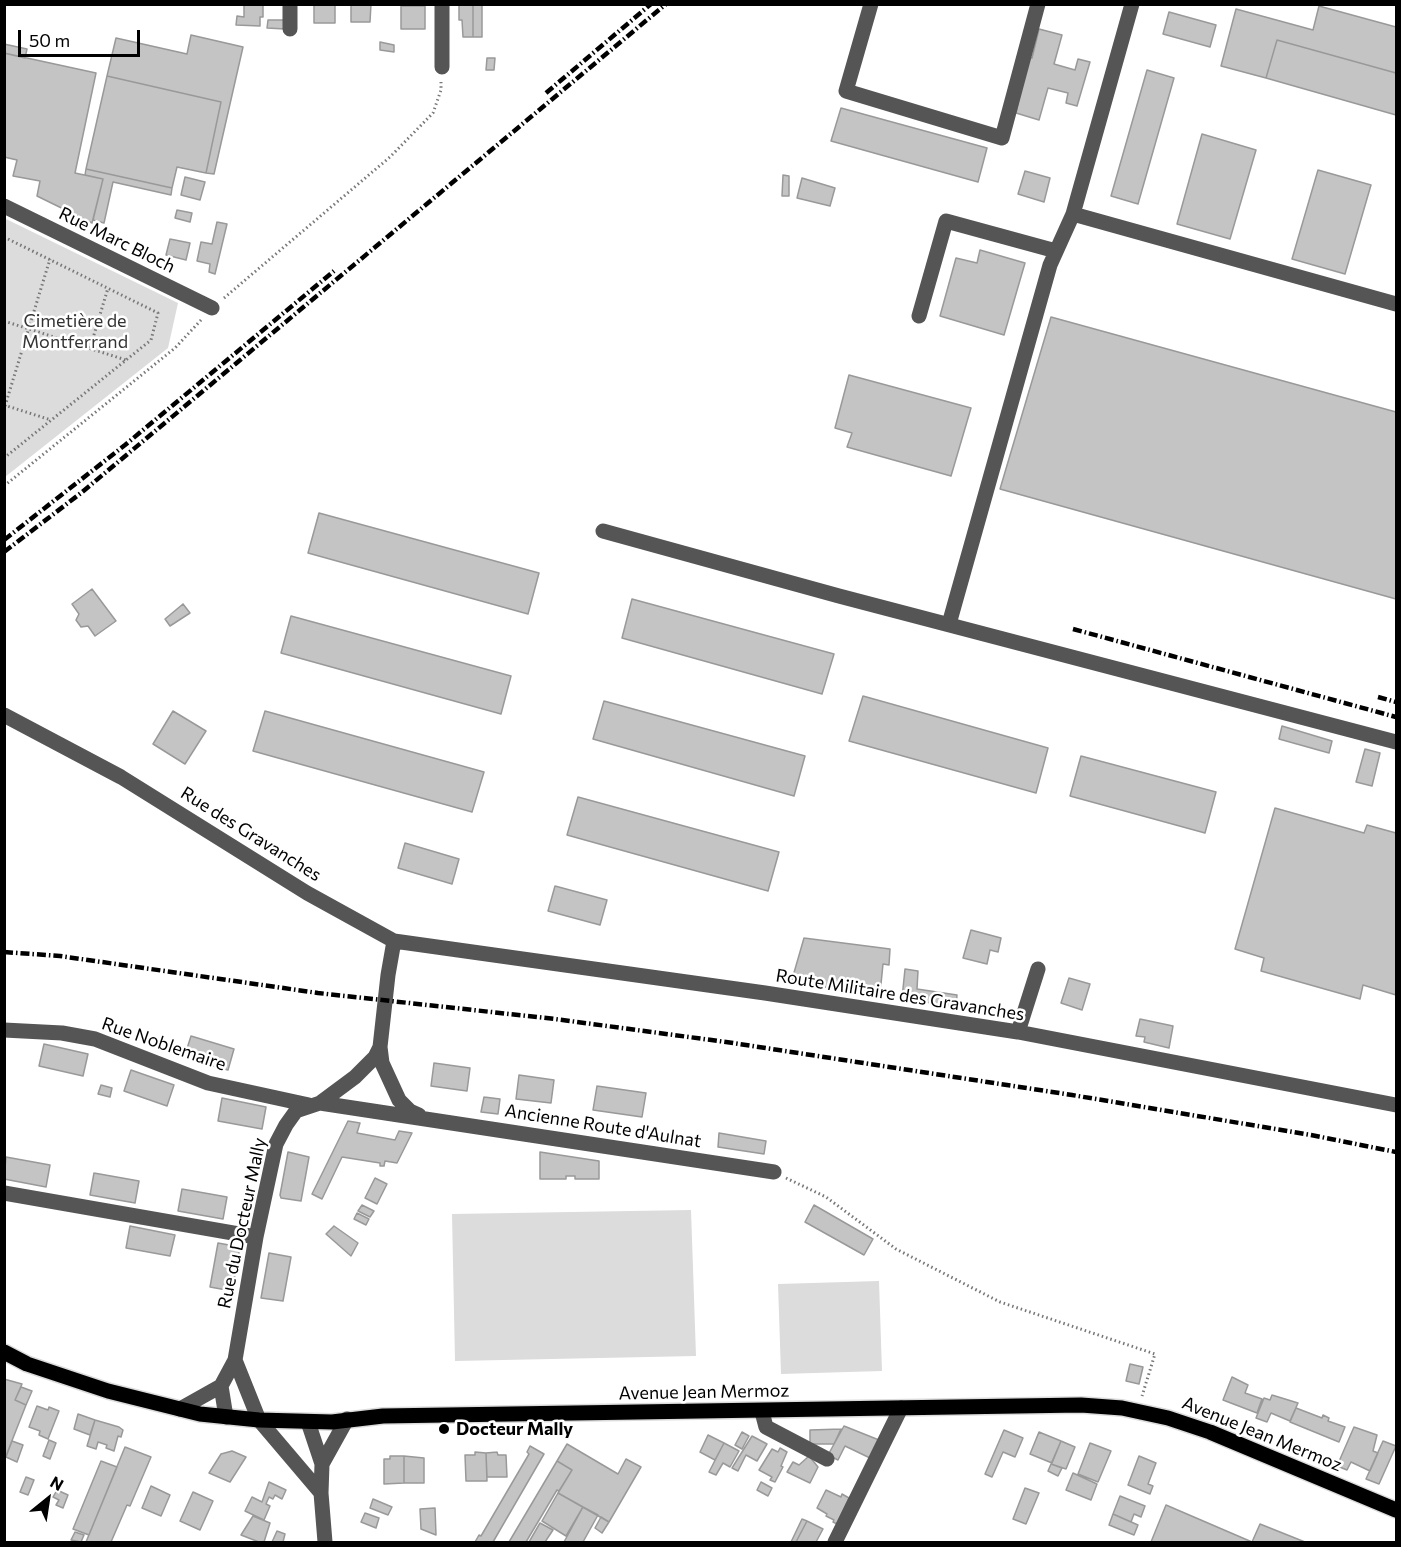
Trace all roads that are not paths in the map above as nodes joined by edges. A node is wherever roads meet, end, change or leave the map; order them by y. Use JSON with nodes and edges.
{"nodes":[{"id":1,"x":290,"y":4,"type":"edge"},
{"id":2,"x":442,"y":4,"type":"edge"},
{"id":3,"x":871,"y":4,"type":"edge"},
{"id":4,"x":1038,"y":4,"type":"edge"},
{"id":5,"x":1132,"y":4,"type":"edge"},
{"id":6,"x":290,"y":29,"type":"dead end"},
{"id":7,"x":442,"y":67,"type":"road end"},
{"id":8,"x":4,"y":206,"type":"edge"},
{"id":9,"x":1073,"y":214,"type":"junction"},
{"id":10,"x":1056,"y":250,"type":"junction"},
{"id":11,"x":1396,"y":304,"type":"edge"},
{"id":12,"x":212,"y":308,"type":"dead end"},
{"id":13,"x":919,"y":316,"type":"dead end"},
{"id":14,"x":603,"y":531,"type":"dead end"},
{"id":15,"x":949,"y":624,"type":"junction"},
{"id":16,"x":4,"y":715,"type":"edge"},
{"id":17,"x":1395,"y":736,"type":"edge"},
{"id":18,"x":394,"y":941,"type":"junction"},
{"id":19,"x":1038,"y":969,"type":"dead end"},
{"id":20,"x":4,"y":1030,"type":"edge"},
{"id":21,"x":1018,"y":1032,"type":"junction"},
{"id":22,"x":381,"y":1041,"type":"junction"},
{"id":23,"x":315,"y":1104,"type":"junction"},
{"id":24,"x":1396,"y":1105,"type":"edge"},
{"id":25,"x":427,"y":1118,"type":"junction"},
{"id":26,"x":774,"y":1172,"type":"road end"},
{"id":27,"x":4,"y":1192,"type":"edge"},
{"id":28,"x":256,"y":1237,"type":"junction"},
{"id":29,"x":4,"y":1352,"type":"edge"},
{"id":30,"x":235,"y":1360,"type":"junction"},
{"id":31,"x":221,"y":1386,"type":"junction"},
{"id":32,"x":901,"y":1408,"type":"junction"},
{"id":33,"x":180,"y":1409,"type":"junction"},
{"id":34,"x":762,"y":1412,"type":"junction"},
{"id":35,"x":226,"y":1417,"type":"junction"},
{"id":36,"x":347,"y":1419,"type":"junction"},
{"id":37,"x":260,"y":1420,"type":"junction"},
{"id":38,"x":308,"y":1422,"type":"junction"},
{"id":39,"x":827,"y":1459,"type":"dead end"},
{"id":40,"x":322,"y":1464,"type":"junction"},
{"id":41,"x":321,"y":1493,"type":"junction"},
{"id":42,"x":1396,"y":1510,"type":"edge"},
{"id":43,"x":327,"y":1542,"type":"edge"},
{"id":44,"x":835,"y":1542,"type":"edge"}],
"edges":[{"from":1,"to":6,"type":"street"},
{"from":2,"to":7,"type":"street"},
{"from":3,"to":4,"type":"street"},
{"from":5,"to":9,"type":"street"},
{"from":8,"to":12,"type":"street","name":"Rue Marc Bloch"},
{"from":9,"to":10,"type":"street"},
{"from":9,"to":11,"type":"street"},
{"from":10,"to":13,"type":"street"},
{"from":10,"to":15,"type":"street"},
{"from":14,"to":15,"type":"street"},
{"from":15,"to":17,"type":"street"},
{"from":16,"to":18,"type":"street","name":"Rue des Gravanches"},
{"from":18,"to":21,"type":"street","name":"Route Militaire des Gravanches"},
{"from":18,"to":22,"type":"street"},
{"from":19,"to":21,"type":"street"},
{"from":20,"to":23,"type":"street","name":"Rue Noblemaire"},
{"from":21,"to":24,"type":"street","name":"Route Militaire des Gravanches"},
{"from":22,"to":23,"type":"street","name":"Rue du Docteur Mally"},
{"from":22,"to":25,"type":"street","name":"Ancienne Route d'Aulnat"},
{"from":23,"to":25,"type":"street","name":"Ancienne Route d'Aulnat"},
{"from":23,"to":28,"type":"street","name":"Rue du Docteur Mally"},
{"from":25,"to":26,"type":"street","name":"Ancienne Route d'Aulnat"},
{"from":27,"to":28,"type":"street"},
{"from":28,"to":30,"type":"street","name":"Rue du Docteur Mally"},
{"from":29,"to":33,"type":"main road","name":"Avenue Jean Mermoz"},
{"from":30,"to":31,"type":"street","name":"Rue du Docteur Mally"},
{"from":30,"to":37,"type":"street"},
{"from":31,"to":33,"type":"street"},
{"from":31,"to":35,"type":"street"},
{"from":32,"to":34,"type":"main road","name":"Avenue Jean Mermoz"},
{"from":32,"to":42,"type":"main road","name":"Avenue Jean Mermoz"},
{"from":32,"to":44,"type":"street"},
{"from":33,"to":35,"type":"main road","name":"Avenue Jean Mermoz"},
{"from":34,"to":36,"type":"main road","name":"Avenue Jean Mermoz"},
{"from":34,"to":39,"type":"street"},
{"from":35,"to":37,"type":"main road","name":"Avenue Jean Mermoz"},
{"from":36,"to":38,"type":"main road","name":"Avenue Jean Mermoz"},
{"from":36,"to":40,"type":"street"},
{"from":37,"to":38,"type":"main road","name":"Avenue Jean Mermoz"},
{"from":37,"to":41,"type":"street"},
{"from":38,"to":40,"type":"street"},
{"from":40,"to":41,"type":"street"},
{"from":41,"to":43,"type":"street"}]}
